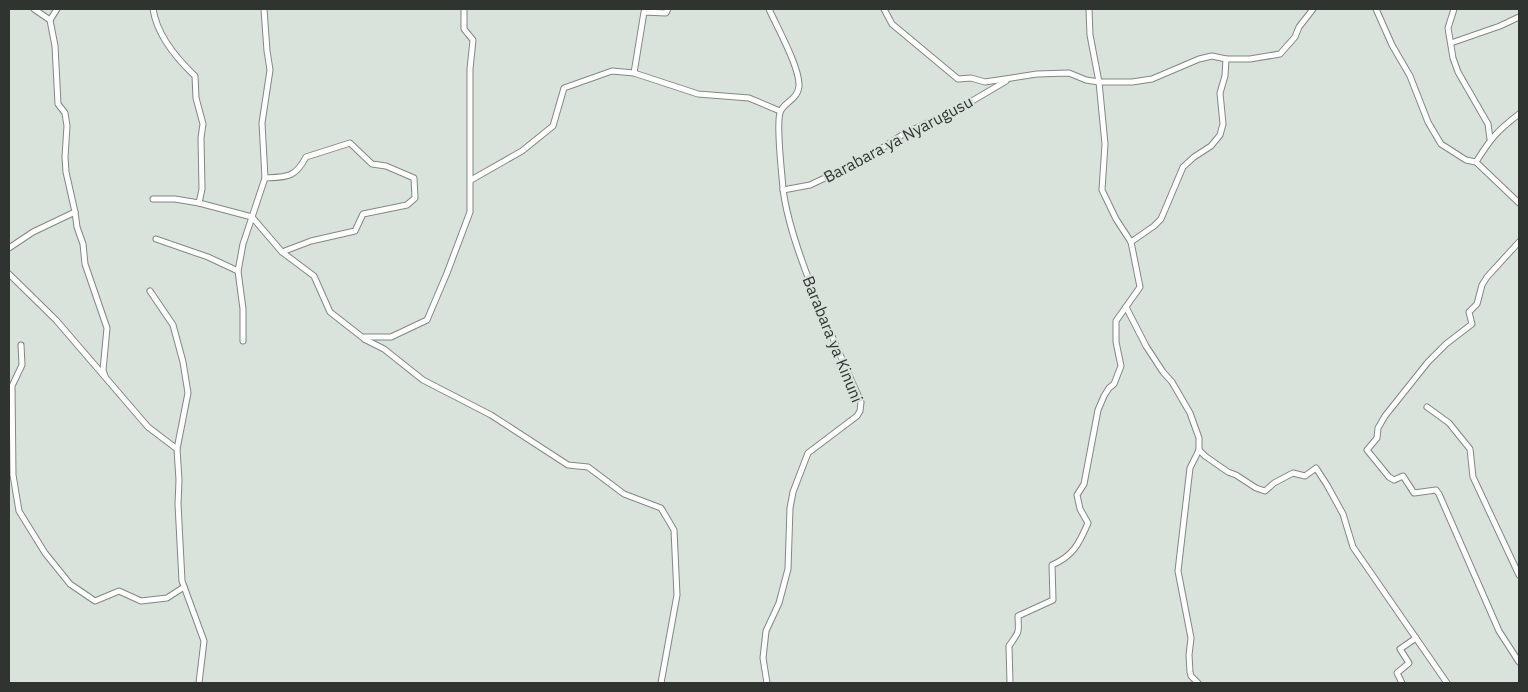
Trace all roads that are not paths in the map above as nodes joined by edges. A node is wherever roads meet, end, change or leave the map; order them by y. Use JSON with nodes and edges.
{"nodes":[{"id":1,"x":34,"y":9,"type":"edge"},
{"id":2,"x":57,"y":9,"type":"edge"},
{"id":3,"x":153,"y":9,"type":"edge"},
{"id":4,"x":264,"y":9,"type":"edge"},
{"id":5,"x":464,"y":9,"type":"edge"},
{"id":6,"x":668,"y":9,"type":"edge"},
{"id":7,"x":769,"y":9,"type":"edge"},
{"id":8,"x":884,"y":9,"type":"edge"},
{"id":9,"x":1089,"y":9,"type":"edge"},
{"id":10,"x":1313,"y":9,"type":"edge"},
{"id":11,"x":1376,"y":9,"type":"edge"},
{"id":12,"x":1454,"y":9,"type":"edge"},
{"id":13,"x":1519,"y":17,"type":"edge"},
{"id":14,"x":50,"y":20,"type":"junction"},
{"id":15,"x":1451,"y":43,"type":"junction"},
{"id":16,"x":1226,"y":59,"type":"junction"},
{"id":17,"x":634,"y":73,"type":"junction"},
{"id":18,"x":1009,"y":79,"type":"junction"},
{"id":19,"x":1099,"y":82,"type":"junction"},
{"id":20,"x":780,"y":111,"type":"junction"},
{"id":21,"x":1519,"y":114,"type":"edge"},
{"id":22,"x":1490,"y":139,"type":"junction"},
{"id":23,"x":1476,"y":162,"type":"junction"},
{"id":24,"x":265,"y":178,"type":"junction"},
{"id":25,"x":471,"y":180,"type":"junction"},
{"id":26,"x":783,"y":190,"type":"junction"},
{"id":27,"x":153,"y":199,"type":"dead end"},
{"id":28,"x":1519,"y":202,"type":"edge"},
{"id":29,"x":199,"y":203,"type":"junction"},
{"id":30,"x":75,"y":212,"type":"junction"},
{"id":31,"x":252,"y":217,"type":"junction"},
{"id":32,"x":156,"y":239,"type":"dead end"},
{"id":33,"x":1131,"y":242,"type":"junction"},
{"id":34,"x":1519,"y":242,"type":"edge"},
{"id":35,"x":9,"y":248,"type":"edge"},
{"id":36,"x":282,"y":252,"type":"junction"},
{"id":37,"x":238,"y":271,"type":"junction"},
{"id":38,"x":9,"y":274,"type":"edge"},
{"id":39,"x":150,"y":290,"type":"dead end"},
{"id":40,"x":1126,"y":307,"type":"junction"},
{"id":41,"x":362,"y":337,"type":"junction"},
{"id":42,"x":243,"y":342,"type":"dead end"},
{"id":43,"x":21,"y":345,"type":"dead end"},
{"id":44,"x":106,"y":379,"type":"junction"},
{"id":45,"x":1427,"y":407,"type":"dead end"},
{"id":46,"x":177,"y":449,"type":"junction"},
{"id":47,"x":1199,"y":450,"type":"junction"},
{"id":48,"x":1519,"y":575,"type":"edge"},
{"id":49,"x":184,"y":586,"type":"junction"},
{"id":50,"x":1416,"y":638,"type":"junction"},
{"id":51,"x":1519,"y":662,"type":"edge"},
{"id":52,"x":199,"y":683,"type":"edge"},
{"id":53,"x":660,"y":683,"type":"edge"},
{"id":54,"x":767,"y":683,"type":"edge"},
{"id":55,"x":1010,"y":683,"type":"edge"},
{"id":56,"x":1198,"y":683,"type":"edge"},
{"id":57,"x":1402,"y":683,"type":"edge"},
{"id":58,"x":1447,"y":683,"type":"edge"}],
"edges":[{"from":1,"to":14,"type":"street"},
{"from":2,"to":14,"type":"street"},
{"from":3,"to":29,"type":"street"},
{"from":4,"to":24,"type":"street"},
{"from":5,"to":25,"type":"street"},
{"from":6,"to":17,"type":"street"},
{"from":7,"to":20,"type":"street"},
{"from":8,"to":18,"type":"street","name":"Barabara ya Nyarugusu"},
{"from":9,"to":19,"type":"street"},
{"from":10,"to":16,"type":"street","name":"Barabara ya Nyarugusu"},
{"from":11,"to":23,"type":"street"},
{"from":12,"to":15,"type":"street"},
{"from":13,"to":15,"type":"street"},
{"from":14,"to":30,"type":"street"},
{"from":15,"to":22,"type":"street"},
{"from":16,"to":19,"type":"street","name":"Barabara ya Nyarugusu"},
{"from":16,"to":33,"type":"street"},
{"from":17,"to":20,"type":"street"},
{"from":17,"to":25,"type":"street"},
{"from":18,"to":19,"type":"street","name":"Barabara ya Nyarugusu"},
{"from":18,"to":26,"type":"street","name":"Barabara ya Nyarugusu"},
{"from":19,"to":33,"type":"street"},
{"from":20,"to":26,"type":"street","name":"Barabara ya Kinuni"},
{"from":21,"to":22,"type":"street"},
{"from":22,"to":23,"type":"street"},
{"from":23,"to":28,"type":"street"},
{"from":24,"to":31,"type":"street"},
{"from":24,"to":36,"type":"street"},
{"from":25,"to":41,"type":"street"},
{"from":26,"to":54,"type":"street","name":"Barabara ya Kinuni"},
{"from":27,"to":29,"type":"street"},
{"from":29,"to":31,"type":"street"},
{"from":30,"to":35,"type":"street"},
{"from":30,"to":44,"type":"street"},
{"from":31,"to":36,"type":"street"},
{"from":31,"to":37,"type":"street"},
{"from":32,"to":37,"type":"street"},
{"from":33,"to":40,"type":"street"},
{"from":34,"to":51,"type":"street"},
{"from":36,"to":41,"type":"street"},
{"from":37,"to":42,"type":"street"},
{"from":38,"to":44,"type":"street"},
{"from":39,"to":46,"type":"street"},
{"from":40,"to":47,"type":"street"},
{"from":40,"to":55,"type":"street"},
{"from":41,"to":53,"type":"street"},
{"from":43,"to":49,"type":"street"},
{"from":44,"to":46,"type":"street"},
{"from":45,"to":48,"type":"street"},
{"from":46,"to":49,"type":"street"},
{"from":47,"to":50,"type":"street"},
{"from":47,"to":56,"type":"street"},
{"from":49,"to":52,"type":"street"},
{"from":50,"to":57,"type":"street"},
{"from":50,"to":58,"type":"street"}]}
